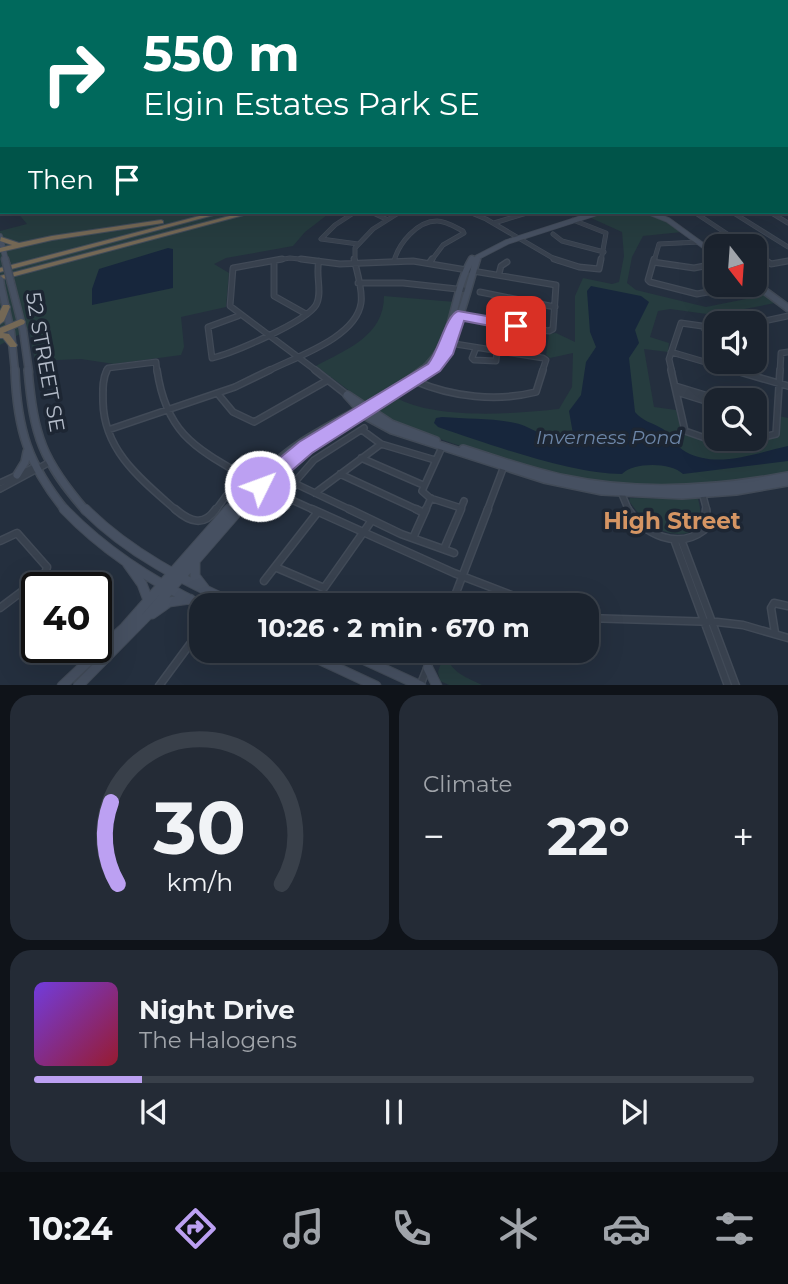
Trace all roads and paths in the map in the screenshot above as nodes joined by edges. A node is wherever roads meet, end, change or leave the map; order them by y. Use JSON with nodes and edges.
{"nodes":[{"id":1,"x":201,"y":214,"type":"edge"},
{"id":2,"x":214,"y":214,"type":"edge"},
{"id":3,"x":244,"y":214,"type":"edge"},
{"id":4,"x":352,"y":214,"type":"edge"},
{"id":5,"x":376,"y":214,"type":"edge"},
{"id":6,"x":397,"y":214,"type":"edge"},
{"id":7,"x":474,"y":214,"type":"edge"},
{"id":8,"x":523,"y":214,"type":"edge"},
{"id":9,"x":590,"y":214,"type":"edge"},
{"id":10,"x":653,"y":214,"type":"edge"},
{"id":11,"x":697,"y":214,"type":"edge"},
{"id":12,"x":736,"y":214,"type":"edge"},
{"id":13,"x":387,"y":219,"type":"junction"},
{"id":14,"x":573,"y":220,"type":"junction"},
{"id":15,"x":494,"y":223,"type":"junction"},
{"id":16,"x":553,"y":234,"type":"dead end"},
{"id":17,"x":727,"y":234,"type":"edge"},
{"id":18,"x":0,"y":237,"type":"edge"},
{"id":19,"x":516,"y":239,"type":"junction"},
{"id":20,"x":35,"y":241,"type":"junction"},
{"id":21,"x":699,"y":242,"type":"junction"},
{"id":22,"x":358,"y":244,"type":"junction"},
{"id":23,"x":704,"y":246,"type":"edge"},
{"id":24,"x":788,"y":247,"type":"edge"},
{"id":25,"x":2,"y":249,"type":"edge"},
{"id":26,"x":604,"y":252,"type":"junction"},
{"id":27,"x":274,"y":261,"type":"junction"},
{"id":28,"x":319,"y":261,"type":"junction"},
{"id":29,"x":394,"y":261,"type":"junction"},
{"id":30,"x":788,"y":261,"type":"edge"},
{"id":31,"x":430,"y":262,"type":"junction"},
{"id":32,"x":506,"y":262,"type":"dead end"},
{"id":33,"x":653,"y":262,"type":"junction"},
{"id":34,"x":767,"y":262,"type":"edge"},
{"id":35,"x":356,"y":263,"type":"junction"},
{"id":36,"x":704,"y":266,"type":"edge"},
{"id":37,"x":469,"y":269,"type":"junction"},
{"id":38,"x":0,"y":270,"type":"edge"},
{"id":39,"x":499,"y":274,"type":"junction"},
{"id":40,"x":0,"y":281,"type":"edge"},
{"id":41,"x":358,"y":283,"type":"junction"},
{"id":42,"x":464,"y":290,"type":"junction"},
{"id":43,"x":480,"y":292,"type":"dead end"},
{"id":44,"x":704,"y":293,"type":"edge"},
{"id":45,"x":767,"y":293,"type":"edge"},
{"id":46,"x":6,"y":307,"type":"joint"},
{"id":47,"x":555,"y":307,"type":"junction"},
{"id":48,"x":788,"y":308,"type":"edge"},
{"id":49,"x":307,"y":315,"type":"junction"},
{"id":50,"x":238,"y":316,"type":"junction"},
{"id":51,"x":458,"y":316,"type":"junction"},
{"id":52,"x":788,"y":316,"type":"edge"},
{"id":53,"x":767,"y":320,"type":"edge"},
{"id":54,"x":21,"y":322,"type":"junction"},
{"id":55,"x":5,"y":324,"type":"edge"},
{"id":56,"x":704,"y":327,"type":"edge"},
{"id":57,"x":0,"y":333,"type":"edge"},
{"id":58,"x":268,"y":334,"type":"junction"},
{"id":59,"x":449,"y":343,"type":"junction"},
{"id":60,"x":13,"y":345,"type":"junction"},
{"id":61,"x":476,"y":348,"type":"junction"},
{"id":62,"x":497,"y":351,"type":"junction"},
{"id":63,"x":671,"y":351,"type":"junction"},
{"id":64,"x":788,"y":352,"type":"edge"},
{"id":65,"x":298,"y":356,"type":"junction"},
{"id":66,"x":328,"y":380,"type":"junction"},
{"id":67,"x":415,"y":381,"type":"junction"},
{"id":68,"x":778,"y":381,"type":"junction"},
{"id":69,"x":788,"y":384,"type":"edge"},
{"id":70,"x":675,"y":389,"type":"junction"},
{"id":71,"x":218,"y":394,"type":"junction"},
{"id":72,"x":347,"y":395,"type":"joint"},
{"id":73,"x":364,"y":409,"type":"junction"},
{"id":74,"x":166,"y":410,"type":"junction"},
{"id":75,"x":108,"y":430,"type":"junction"},
{"id":76,"x":381,"y":443,"type":"junction"},
{"id":77,"x":442,"y":447,"type":"junction"},
{"id":78,"x":27,"y":450,"type":"junction"},
{"id":79,"x":361,"y":458,"type":"junction"},
{"id":80,"x":435,"y":460,"type":"junction"},
{"id":81,"x":50,"y":462,"type":"junction"},
{"id":82,"x":504,"y":464,"type":"junction"},
{"id":83,"x":36,"y":468,"type":"junction"},
{"id":84,"x":340,"y":474,"type":"junction"},
{"id":85,"x":17,"y":475,"type":"junction"},
{"id":86,"x":788,"y":476,"type":"edge"},
{"id":87,"x":788,"y":482,"type":"edge"},
{"id":88,"x":0,"y":483,"type":"edge"},
{"id":89,"x":257,"y":484,"type":"junction"},
{"id":90,"x":423,"y":485,"type":"junction"},
{"id":91,"x":0,"y":489,"type":"edge"},
{"id":92,"x":620,"y":490,"type":"junction"},
{"id":93,"x":701,"y":490,"type":"junction"},
{"id":94,"x":272,"y":492,"type":"junction"},
{"id":95,"x":315,"y":493,"type":"junction"},
{"id":96,"x":431,"y":498,"type":"junction"},
{"id":97,"x":464,"y":501,"type":"dead end"},
{"id":98,"x":241,"y":508,"type":"junction"},
{"id":99,"x":461,"y":508,"type":"junction"},
{"id":100,"x":317,"y":513,"type":"junction"},
{"id":101,"x":424,"y":513,"type":"junction"},
{"id":102,"x":372,"y":520,"type":"junction"},
{"id":103,"x":363,"y":534,"type":"junction"},
{"id":104,"x":413,"y":538,"type":"junction"},
{"id":105,"x":0,"y":541,"type":"edge"},
{"id":106,"x":678,"y":542,"type":"junction"},
{"id":107,"x":444,"y":549,"type":"junction"},
{"id":108,"x":454,"y":553,"type":"dead end"},
{"id":109,"x":125,"y":560,"type":"junction"},
{"id":110,"x":195,"y":560,"type":"junction"},
{"id":111,"x":275,"y":567,"type":"junction"},
{"id":112,"x":177,"y":576,"type":"junction"},
{"id":113,"x":463,"y":576,"type":"junction"},
{"id":114,"x":264,"y":581,"type":"dead end"},
{"id":115,"x":167,"y":587,"type":"junction"},
{"id":116,"x":206,"y":591,"type":"junction"},
{"id":117,"x":211,"y":593,"type":"edge"},
{"id":118,"x":456,"y":593,"type":"edge"},
{"id":119,"x":507,"y":593,"type":"edge"},
{"id":120,"x":189,"y":599,"type":"edge"},
{"id":121,"x":148,"y":600,"type":"junction"},
{"id":122,"x":189,"y":600,"type":"edge"},
{"id":123,"x":788,"y":606,"type":"edge"},
{"id":124,"x":0,"y":608,"type":"edge"},
{"id":125,"x":147,"y":616,"type":"junction"},
{"id":126,"x":599,"y":618,"type":"edge"},
{"id":127,"x":708,"y":621,"type":"junction"},
{"id":128,"x":775,"y":633,"type":"junction"},
{"id":129,"x":788,"y":638,"type":"edge"},
{"id":130,"x":189,"y":645,"type":"edge"},
{"id":131,"x":327,"y":663,"type":"edge"},
{"id":132,"x":372,"y":663,"type":"edge"},
{"id":133,"x":430,"y":663,"type":"edge"},
{"id":134,"x":428,"y":667,"type":"junction"},
{"id":135,"x":62,"y":685,"type":"edge"},
{"id":136,"x":78,"y":685,"type":"edge"},
{"id":137,"x":159,"y":685,"type":"edge"},
{"id":138,"x":376,"y":685,"type":"edge"},
{"id":139,"x":421,"y":685,"type":"edge"},
{"id":140,"x":437,"y":685,"type":"edge"},
{"id":141,"x":728,"y":685,"type":"edge"},
{"id":142,"x":736,"y":685,"type":"edge"}],
"edges":[{"from":1,"to":20,"type":"highway"},
{"from":2,"to":38,"type":"highway"},
{"from":3,"to":40,"type":"highway"},
{"from":4,"to":22,"type":"street"},
{"from":5,"to":13,"type":"street"},
{"from":6,"to":13,"type":"street"},
{"from":7,"to":15,"type":"street"},
{"from":8,"to":15,"type":"street"},
{"from":9,"to":14,"type":"street"},
{"from":10,"to":21,"type":"street"},
{"from":11,"to":17,"type":"street"},
{"from":12,"to":24,"type":"street"},
{"from":13,"to":22,"type":"street"},
{"from":14,"to":19,"type":"street"},
{"from":14,"to":26,"type":"street"},
{"from":15,"to":19,"type":"street"},
{"from":16,"to":26,"type":"street"},
{"from":18,"to":20,"type":"highway"},
{"from":18,"to":25,"type":"street","name":"52 STREET SE"},
{"from":19,"to":26,"type":"street"},
{"from":19,"to":37,"type":"street"},
{"from":20,"to":25,"type":"highway"},
{"from":21,"to":23,"type":"street"},
{"from":21,"to":33,"type":"street"},
{"from":22,"to":35,"type":"street"},
{"from":25,"to":54,"type":"street","name":"52 STREET SE","bridge":true},
{"from":27,"to":28,"type":"street"},
{"from":27,"to":49,"type":"street"},
{"from":27,"to":50,"type":"street"},
{"from":28,"to":35,"type":"street"},
{"from":28,"to":49,"type":"street"},
{"from":29,"to":31,"type":"street"},
{"from":29,"to":31,"type":"street"},
{"from":29,"to":35,"type":"street"},
{"from":30,"to":34,"type":"street"},
{"from":31,"to":37,"type":"street"},
{"from":32,"to":39,"type":"street"},
{"from":33,"to":36,"type":"street"},
{"from":33,"to":44,"type":"street"},
{"from":35,"to":41,"type":"street"},
{"from":37,"to":39,"type":"street"},
{"from":37,"to":42,"type":"street"},
{"from":39,"to":47,"type":"street"},
{"from":40,"to":46,"type":"street","name":"52 STREET SE"},
{"from":41,"to":42,"type":"street"},
{"from":41,"to":65,"type":"street"},
{"from":42,"to":51,"type":"street"},
{"from":42,"to":73,"type":"street"},
{"from":43,"to":47,"type":"street"},
{"from":45,"to":48,"type":"street"},
{"from":46,"to":55,"type":"highway"},
{"from":47,"to":51,"type":"street"},
{"from":49,"to":58,"type":"street"},
{"from":50,"to":58,"type":"street"},
{"from":50,"to":58,"type":"street"},
{"from":51,"to":59,"type":"street"},
{"from":52,"to":53,"type":"street"},
{"from":54,"to":55,"type":"highway"},
{"from":54,"to":81,"type":"street","name":"52 STREET SE"},
{"from":55,"to":57,"type":"highway"},
{"from":55,"to":60,"type":"street","name":"52 STREET SE"},
{"from":56,"to":63,"type":"street"},
{"from":57,"to":60,"type":"highway"},
{"from":58,"to":65,"type":"street"},
{"from":59,"to":61,"type":"street"},
{"from":59,"to":67,"type":"street"},
{"from":60,"to":78,"type":"street","name":"52 STREET SE"},
{"from":61,"to":62,"type":"street"},
{"from":61,"to":62,"type":"street"},
{"from":62,"to":67,"type":"street"},
{"from":63,"to":68,"type":"street"},
{"from":63,"to":70,"type":"street"},
{"from":64,"to":68,"type":"street"},
{"from":65,"to":66,"type":"street"},
{"from":65,"to":71,"type":"street"},
{"from":66,"to":71,"type":"street"},
{"from":66,"to":72,"type":"street"},
{"from":67,"to":73,"type":"street"},
{"from":68,"to":69,"type":"street"},
{"from":68,"to":70,"type":"street"},
{"from":70,"to":70,"type":"street"},
{"from":71,"to":74,"type":"street"},
{"from":72,"to":73,"type":"street"},
{"from":73,"to":77,"type":"street"},
{"from":73,"to":82,"type":"street"},
{"from":73,"to":89,"type":"street"},
{"from":74,"to":75,"type":"street"},
{"from":74,"to":75,"type":"street"},
{"from":74,"to":75,"type":"street"},
{"from":76,"to":79,"type":"street"},
{"from":76,"to":80,"type":"street"},
{"from":76,"to":95,"type":"street"},
{"from":77,"to":80,"type":"street"},
{"from":77,"to":82,"type":"street"},
{"from":78,"to":83,"type":"street","name":"52 STREET SE"},
{"from":78,"to":85,"type":"street"},
{"from":79,"to":84,"type":"street"},
{"from":79,"to":90,"type":"street"},
{"from":80,"to":90,"type":"street"},
{"from":81,"to":83,"type":"street"},
{"from":81,"to":112,"type":"street","name":"52 STREET SE"},
{"from":82,"to":92,"type":"street"},
{"from":82,"to":113,"type":"street"},
{"from":83,"to":85,"type":"street"},
{"from":83,"to":91,"type":"street"},
{"from":83,"to":109,"type":"street","name":"52 STREET SE"},
{"from":84,"to":95,"type":"street"},
{"from":84,"to":101,"type":"street"},
{"from":85,"to":88,"type":"street"},
{"from":86,"to":93,"type":"street"},
{"from":87,"to":93,"type":"street"},
{"from":89,"to":94,"type":"street"},
{"from":89,"to":98,"type":"street"},
{"from":89,"to":112,"type":"street"},
{"from":90,"to":96,"type":"street"},
{"from":92,"to":93,"type":"street"},
{"from":92,"to":106,"type":"street"},
{"from":93,"to":106,"type":"street"},
{"from":94,"to":98,"type":"street"},
{"from":94,"to":100,"type":"street"},
{"from":95,"to":102,"type":"street"},
{"from":96,"to":99,"type":"street"},
{"from":96,"to":101,"type":"street"},
{"from":97,"to":99,"type":"street"},
{"from":98,"to":110,"type":"street"},
{"from":99,"to":107,"type":"street"},
{"from":100,"to":103,"type":"street"},
{"from":100,"to":111,"type":"street"},
{"from":101,"to":104,"type":"street"},
{"from":102,"to":103,"type":"street"},
{"from":102,"to":104,"type":"street"},
{"from":103,"to":111,"type":"street"},
{"from":103,"to":113,"type":"street"},
{"from":104,"to":107,"type":"street"},
{"from":105,"to":124,"type":"street"},
{"from":106,"to":127,"type":"street"},
{"from":107,"to":108,"type":"street"},
{"from":109,"to":115,"type":"street","name":"52 STREET SE"},
{"from":109,"to":121,"type":"street"},
{"from":110,"to":112,"type":"street"},
{"from":110,"to":116,"type":"street"},
{"from":111,"to":114,"type":"street"},
{"from":112,"to":115,"type":"street"},
{"from":112,"to":116,"type":"street","name":"52 STREET SE"},
{"from":113,"to":118,"type":"street"},
{"from":113,"to":119,"type":"street"},
{"from":115,"to":120,"type":"street","name":"52 STREET SE"},
{"from":115,"to":121,"type":"street"},
{"from":115,"to":125,"type":"street"},
{"from":116,"to":117,"type":"street","name":"52 STREET SE"},
{"from":121,"to":135,"type":"street"},
{"from":122,"to":125,"type":"street"},
{"from":123,"to":128,"type":"street"},
{"from":125,"to":136,"type":"street"},
{"from":126,"to":127,"type":"street"},
{"from":127,"to":128,"type":"street"},
{"from":127,"to":141,"type":"street"},
{"from":127,"to":142,"type":"street"},
{"from":128,"to":129,"type":"street"},
{"from":130,"to":137,"type":"street"},
{"from":131,"to":138,"type":"street"},
{"from":132,"to":139,"type":"street"},
{"from":133,"to":134,"type":"street"},
{"from":134,"to":139,"type":"street"},
{"from":134,"to":140,"type":"street"}]}
